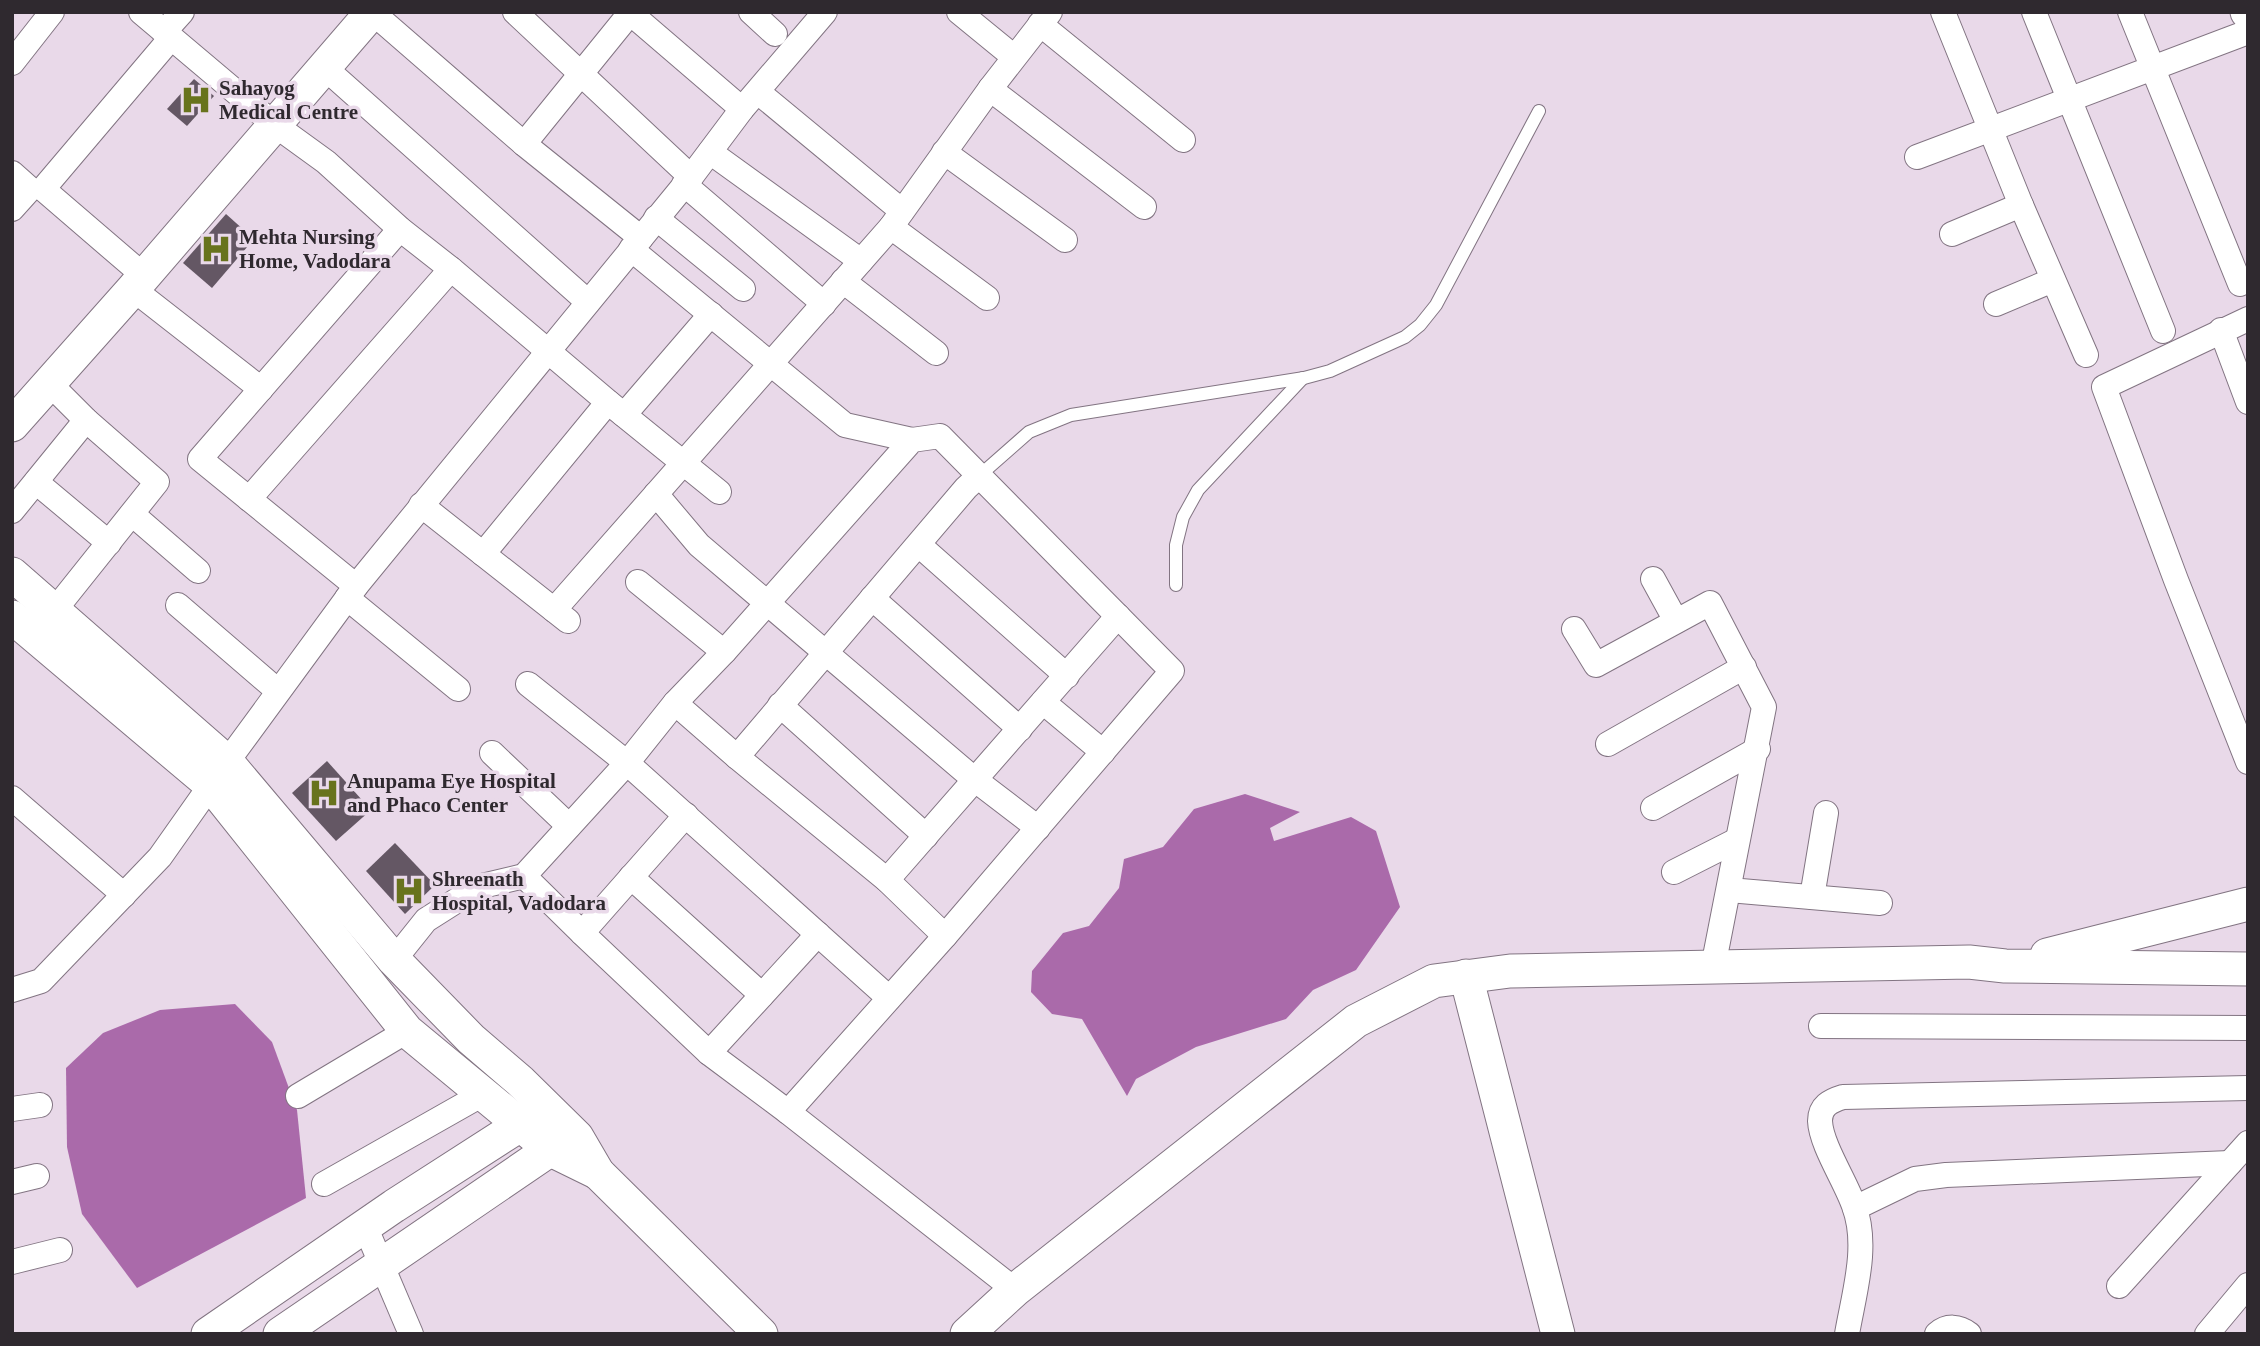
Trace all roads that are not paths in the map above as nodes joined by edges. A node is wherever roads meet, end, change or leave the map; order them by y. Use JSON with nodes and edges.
{"nodes":[{"id":1,"x":141,"y":12,"type":"edge"},
{"id":2,"x":182,"y":12,"type":"edge"},
{"id":3,"x":342,"y":12,"type":"edge"},
{"id":4,"x":372,"y":12,"type":"edge"},
{"id":5,"x":515,"y":12,"type":"edge"},
{"id":6,"x":751,"y":12,"type":"edge"},
{"id":7,"x":825,"y":12,"type":"edge"},
{"id":8,"x":959,"y":12,"type":"edge"},
{"id":9,"x":1943,"y":12,"type":"edge"},
{"id":10,"x":2034,"y":12,"type":"edge"},
{"id":11,"x":2130,"y":12,"type":"edge"},
{"id":12,"x":50,"y":13,"type":"edge"},
{"id":13,"x":630,"y":13,"type":"edge"},
{"id":14,"x":1045,"y":18,"type":"edge"},
{"id":15,"x":2248,"y":32,"type":"edge"},
{"id":16,"x":775,"y":34,"type":"dead end"},
{"id":17,"x":168,"y":35,"type":"junction"},
{"id":18,"x":1014,"y":57,"type":"junction"},
{"id":19,"x":12,"y":62,"type":"edge"},
{"id":20,"x":325,"y":68,"type":"junction"},
{"id":21,"x":2152,"y":68,"type":"junction"},
{"id":22,"x":582,"y":73,"type":"junction"},
{"id":23,"x":990,"y":89,"type":"junction"},
{"id":24,"x":2070,"y":99,"type":"junction"},
{"id":25,"x":750,"y":100,"type":"junction"},
{"id":26,"x":1539,"y":111,"type":"dead end"},
{"id":27,"x":266,"y":118,"type":"junction"},
{"id":28,"x":1990,"y":129,"type":"junction"},
{"id":29,"x":1183,"y":140,"type":"dead end"},
{"id":30,"x":524,"y":144,"type":"junction"},
{"id":31,"x":710,"y":152,"type":"junction"},
{"id":32,"x":944,"y":152,"type":"junction"},
{"id":33,"x":1917,"y":157,"type":"dead end"},
{"id":34,"x":12,"y":173,"type":"edge"},
{"id":35,"x":688,"y":181,"type":"junction"},
{"id":36,"x":2021,"y":205,"type":"junction"},
{"id":37,"x":1144,"y":207,"type":"dead end"},
{"id":38,"x":12,"y":209,"type":"edge"},
{"id":39,"x":656,"y":218,"type":"junction"},
{"id":40,"x":897,"y":219,"type":"junction"},
{"id":41,"x":400,"y":229,"type":"junction"},
{"id":42,"x":1952,"y":234,"type":"dead end"},
{"id":43,"x":1065,"y":240,"type":"dead end"},
{"id":44,"x":636,"y":243,"type":"junction"},
{"id":45,"x":861,"y":261,"type":"junction"},
{"id":46,"x":451,"y":269,"type":"junction"},
{"id":47,"x":134,"y":275,"type":"junction"},
{"id":48,"x":2053,"y":280,"type":"junction"},
{"id":49,"x":843,"y":281,"type":"junction"},
{"id":50,"x":2240,"y":284,"type":"dead end"},
{"id":51,"x":744,"y":289,"type":"dead end"},
{"id":52,"x":986,"y":298,"type":"dead end"},
{"id":53,"x":588,"y":302,"type":"junction"},
{"id":54,"x":824,"y":304,"type":"junction"},
{"id":55,"x":1996,"y":304,"type":"dead end"},
{"id":56,"x":711,"y":314,"type":"junction"},
{"id":57,"x":2248,"y":319,"type":"edge"},
{"id":58,"x":2221,"y":330,"type":"junction"},
{"id":59,"x":2163,"y":331,"type":"dead end"},
{"id":60,"x":547,"y":350,"type":"junction"},
{"id":61,"x":936,"y":353,"type":"dead end"},
{"id":62,"x":2086,"y":355,"type":"dead end"},
{"id":63,"x":772,"y":364,"type":"junction"},
{"id":64,"x":1304,"y":378,"type":"junction"},
{"id":65,"x":49,"y":383,"type":"junction"},
{"id":66,"x":261,"y":389,"type":"junction"},
{"id":67,"x":12,"y":390,"type":"edge"},
{"id":68,"x":2248,"y":402,"type":"edge"},
{"id":69,"x":616,"y":409,"type":"junction"},
{"id":70,"x":86,"y":420,"type":"junction"},
{"id":71,"x":12,"y":425,"type":"edge"},
{"id":72,"x":912,"y":440,"type":"junction"},
{"id":73,"x":683,"y":464,"type":"junction"},
{"id":74,"x":979,"y":476,"type":"junction"},
{"id":75,"x":36,"y":482,"type":"junction"},
{"id":76,"x":719,"y":492,"type":"dead end"},
{"id":77,"x":656,"y":494,"type":"junction"},
{"id":78,"x":248,"y":499,"type":"junction"},
{"id":79,"x":421,"y":505,"type":"junction"},
{"id":80,"x":12,"y":511,"type":"edge"},
{"id":81,"x":132,"y":514,"type":"junction"},
{"id":82,"x":109,"y":543,"type":"junction"},
{"id":83,"x":919,"y":545,"type":"junction"},
{"id":84,"x":483,"y":554,"type":"junction"},
{"id":85,"x":198,"y":571,"type":"dead end"},
{"id":86,"x":12,"y":574,"type":"edge"},
{"id":87,"x":1653,"y":579,"type":"dead end"},
{"id":88,"x":638,"y":582,"type":"dead end"},
{"id":89,"x":1176,"y":586,"type":"dead end"},
{"id":90,"x":351,"y":592,"type":"junction"},
{"id":91,"x":872,"y":598,"type":"junction"},
{"id":92,"x":767,"y":602,"type":"junction"},
{"id":93,"x":178,"y":604,"type":"dead end"},
{"id":94,"x":54,"y":611,"type":"junction"},
{"id":95,"x":1118,"y":616,"type":"junction"},
{"id":96,"x":12,"y":617,"type":"edge"},
{"id":97,"x":1676,"y":621,"type":"junction"},
{"id":98,"x":1574,"y":629,"type":"dead end"},
{"id":99,"x":724,"y":652,"type":"junction"},
{"id":100,"x":825,"y":652,"type":"junction"},
{"id":101,"x":1744,"y":667,"type":"junction"},
{"id":102,"x":1067,"y":676,"type":"junction"},
{"id":103,"x":528,"y":684,"type":"dead end"},
{"id":104,"x":458,"y":689,"type":"dead end"},
{"id":105,"x":278,"y":691,"type":"junction"},
{"id":106,"x":1043,"y":702,"type":"junction"},
{"id":107,"x":675,"y":704,"type":"junction"},
{"id":108,"x":780,"y":705,"type":"junction"},
{"id":109,"x":1020,"y":729,"type":"junction"},
{"id":110,"x":1608,"y":744,"type":"dead end"},
{"id":111,"x":1758,"y":749,"type":"junction"},
{"id":112,"x":1103,"y":752,"type":"junction"},
{"id":113,"x":492,"y":753,"type":"dead end"},
{"id":114,"x":737,"y":757,"type":"junction"},
{"id":115,"x":2248,"y":762,"type":"edge"},
{"id":116,"x":627,"y":763,"type":"junction"},
{"id":117,"x":219,"y":773,"type":"junction"},
{"id":118,"x":974,"y":779,"type":"junction"},
{"id":119,"x":12,"y":798,"type":"edge"},
{"id":120,"x":1653,"y":807,"type":"dead end"},
{"id":121,"x":1826,"y":813,"type":"dead end"},
{"id":122,"x":686,"y":815,"type":"junction"},
{"id":123,"x":569,"y":826,"type":"junction"},
{"id":124,"x":1038,"y":828,"type":"junction"},
{"id":125,"x":926,"y":836,"type":"junction"},
{"id":126,"x":1737,"y":840,"type":"junction"},
{"id":127,"x":1674,"y":872,"type":"dead end"},
{"id":128,"x":524,"y":876,"type":"junction"},
{"id":129,"x":631,"y":877,"type":"junction"},
{"id":130,"x":887,"y":880,"type":"junction"},
{"id":131,"x":1729,"y":890,"type":"junction"},
{"id":132,"x":124,"y":895,"type":"junction"},
{"id":133,"x":1812,"y":897,"type":"junction"},
{"id":134,"x":1880,"y":903,"type":"dead end"},
{"id":135,"x":2248,"y":904,"type":"edge"},
{"id":136,"x":582,"y":933,"type":"junction"},
{"id":137,"x":818,"y":934,"type":"junction"},
{"id":138,"x":945,"y":936,"type":"junction"},
{"id":139,"x":394,"y":960,"type":"junction"},
{"id":140,"x":2005,"y":966,"type":"junction"},
{"id":141,"x":1713,"y":967,"type":"junction"},
{"id":142,"x":2248,"y":969,"type":"edge"},
{"id":143,"x":1466,"y":976,"type":"junction"},
{"id":144,"x":12,"y":990,"type":"edge"},
{"id":145,"x":762,"y":995,"type":"junction"},
{"id":146,"x":889,"y":998,"type":"junction"},
{"id":147,"x":1821,"y":1026,"type":"dead end"},
{"id":148,"x":2248,"y":1028,"type":"edge"},
{"id":149,"x":407,"y":1031,"type":"junction"},
{"id":150,"x":709,"y":1053,"type":"junction"},
{"id":151,"x":2248,"y":1088,"type":"edge"},
{"id":152,"x":483,"y":1094,"type":"junction"},
{"id":153,"x":298,"y":1096,"type":"dead end"},
{"id":154,"x":40,"y":1105,"type":"dead end"},
{"id":155,"x":12,"y":1109,"type":"edge"},
{"id":156,"x":788,"y":1112,"type":"junction"},
{"id":157,"x":532,"y":1115,"type":"junction"},
{"id":158,"x":562,"y":1141,"type":"junction"},
{"id":159,"x":2248,"y":1143,"type":"edge"},
{"id":160,"x":2230,"y":1163,"type":"junction"},
{"id":161,"x":37,"y":1175,"type":"dead end"},
{"id":162,"x":12,"y":1182,"type":"edge"},
{"id":163,"x":324,"y":1184,"type":"dead end"},
{"id":164,"x":1855,"y":1209,"type":"junction"},
{"id":165,"x":365,"y":1226,"type":"junction"},
{"id":166,"x":60,"y":1250,"type":"dead end"},
{"id":167,"x":12,"y":1262,"type":"edge"},
{"id":168,"x":382,"y":1265,"type":"junction"},
{"id":169,"x":2248,"y":1285,"type":"edge"},
{"id":170,"x":2119,"y":1286,"type":"dead end"},
{"id":171,"x":1015,"y":1290,"type":"junction"},
{"id":172,"x":208,"y":1334,"type":"edge"},
{"id":173,"x":280,"y":1334,"type":"edge"},
{"id":174,"x":411,"y":1334,"type":"edge"},
{"id":175,"x":761,"y":1334,"type":"edge"},
{"id":176,"x":967,"y":1334,"type":"edge"},
{"id":177,"x":1558,"y":1334,"type":"edge"},
{"id":178,"x":1847,"y":1334,"type":"edge"},
{"id":179,"x":1937,"y":1334,"type":"edge"},
{"id":180,"x":1969,"y":1334,"type":"edge"},
{"id":181,"x":2207,"y":1334,"type":"edge"}],
"edges":[{"from":1,"to":17,"type":"street"},
{"from":2,"to":17,"type":"street"},
{"from":3,"to":27,"type":"street"},
{"from":4,"to":20,"type":"street"},
{"from":4,"to":30,"type":"street"},
{"from":5,"to":22,"type":"street"},
{"from":6,"to":16,"type":"street"},
{"from":7,"to":25,"type":"street"},
{"from":8,"to":18,"type":"street"},
{"from":9,"to":28,"type":"street"},
{"from":10,"to":24,"type":"street"},
{"from":11,"to":21,"type":"street"},
{"from":12,"to":19,"type":"street"},
{"from":13,"to":22,"type":"street"},
{"from":13,"to":25,"type":"street"},
{"from":14,"to":18,"type":"street"},
{"from":14,"to":29,"type":"street"},
{"from":15,"to":21,"type":"street"},
{"from":17,"to":27,"type":"street"},
{"from":17,"to":47,"type":"street"},
{"from":18,"to":23,"type":"street"},
{"from":20,"to":27,"type":"street"},
{"from":20,"to":53,"type":"street"},
{"from":21,"to":24,"type":"street"},
{"from":21,"to":50,"type":"street"},
{"from":22,"to":30,"type":"street"},
{"from":22,"to":35,"type":"street"},
{"from":23,"to":32,"type":"street"},
{"from":23,"to":37,"type":"street"},
{"from":24,"to":28,"type":"street"},
{"from":24,"to":59,"type":"street"},
{"from":25,"to":31,"type":"street"},
{"from":25,"to":40,"type":"street"},
{"from":26,"to":64,"type":"lane"},
{"from":27,"to":41,"type":"street"},
{"from":27,"to":47,"type":"street"},
{"from":28,"to":33,"type":"street"},
{"from":28,"to":36,"type":"street"},
{"from":30,"to":44,"type":"street"},
{"from":31,"to":35,"type":"street"},
{"from":31,"to":45,"type":"street"},
{"from":32,"to":40,"type":"street"},
{"from":32,"to":43,"type":"street"},
{"from":34,"to":38,"type":"street"},
{"from":35,"to":39,"type":"street"},
{"from":35,"to":54,"type":"street"},
{"from":36,"to":42,"type":"street"},
{"from":36,"to":48,"type":"street"},
{"from":39,"to":44,"type":"street"},
{"from":39,"to":51,"type":"street"},
{"from":40,"to":45,"type":"street"},
{"from":40,"to":52,"type":"street"},
{"from":41,"to":46,"type":"street"},
{"from":41,"to":66,"type":"street"},
{"from":44,"to":53,"type":"street"},
{"from":44,"to":56,"type":"street"},
{"from":45,"to":49,"type":"street"},
{"from":46,"to":60,"type":"street"},
{"from":46,"to":78,"type":"street"},
{"from":47,"to":65,"type":"street"},
{"from":47,"to":66,"type":"street"},
{"from":47,"to":67,"type":"street"},
{"from":48,"to":55,"type":"street"},
{"from":48,"to":62,"type":"street"},
{"from":49,"to":54,"type":"street"},
{"from":49,"to":61,"type":"street"},
{"from":53,"to":60,"type":"street"},
{"from":54,"to":63,"type":"street"},
{"from":56,"to":63,"type":"street"},
{"from":56,"to":69,"type":"street"},
{"from":57,"to":58,"type":"street"},
{"from":58,"to":68,"type":"street"},
{"from":58,"to":115,"type":"street"},
{"from":60,"to":69,"type":"street"},
{"from":60,"to":79,"type":"street"},
{"from":63,"to":72,"type":"street"},
{"from":63,"to":73,"type":"street"},
{"from":64,"to":74,"type":"lane"},
{"from":64,"to":89,"type":"lane"},
{"from":65,"to":70,"type":"street"},
{"from":65,"to":71,"type":"street"},
{"from":66,"to":78,"type":"street"},
{"from":69,"to":73,"type":"street"},
{"from":69,"to":84,"type":"street"},
{"from":70,"to":75,"type":"street"},
{"from":70,"to":81,"type":"street"},
{"from":72,"to":74,"type":"street"},
{"from":72,"to":92,"type":"street"},
{"from":73,"to":76,"type":"street"},
{"from":73,"to":77,"type":"street"},
{"from":74,"to":83,"type":"street"},
{"from":74,"to":95,"type":"street"},
{"from":75,"to":80,"type":"street"},
{"from":75,"to":82,"type":"street"},
{"from":77,"to":84,"type":"street"},
{"from":77,"to":92,"type":"street"},
{"from":78,"to":90,"type":"street"},
{"from":79,"to":84,"type":"street"},
{"from":79,"to":90,"type":"street"},
{"from":81,"to":82,"type":"street"},
{"from":81,"to":85,"type":"street"},
{"from":82,"to":94,"type":"street"},
{"from":83,"to":91,"type":"street"},
{"from":83,"to":102,"type":"street"},
{"from":86,"to":94,"type":"street"},
{"from":87,"to":97,"type":"street"},
{"from":88,"to":99,"type":"street"},
{"from":90,"to":104,"type":"street"},
{"from":90,"to":105,"type":"street"},
{"from":91,"to":100,"type":"street"},
{"from":91,"to":109,"type":"street"},
{"from":92,"to":99,"type":"street"},
{"from":92,"to":100,"type":"street"},
{"from":93,"to":105,"type":"street"},
{"from":94,"to":117,"type":"street"},
{"from":95,"to":102,"type":"street"},
{"from":95,"to":112,"type":"street"},
{"from":96,"to":117,"type":"street"},
{"from":97,"to":98,"type":"street"},
{"from":97,"to":101,"type":"street"},
{"from":99,"to":107,"type":"street"},
{"from":100,"to":108,"type":"street"},
{"from":100,"to":118,"type":"street"},
{"from":101,"to":110,"type":"street"},
{"from":101,"to":111,"type":"street"},
{"from":102,"to":106,"type":"street"},
{"from":103,"to":116,"type":"street"},
{"from":105,"to":117,"type":"street"},
{"from":106,"to":109,"type":"street"},
{"from":106,"to":112,"type":"street"},
{"from":107,"to":114,"type":"street"},
{"from":107,"to":116,"type":"street"},
{"from":108,"to":114,"type":"street"},
{"from":108,"to":125,"type":"street"},
{"from":109,"to":118,"type":"street"},
{"from":111,"to":120,"type":"street"},
{"from":111,"to":126,"type":"street"},
{"from":112,"to":124,"type":"street"},
{"from":113,"to":123,"type":"street"},
{"from":114,"to":130,"type":"street"},
{"from":116,"to":122,"type":"street"},
{"from":116,"to":123,"type":"street"},
{"from":117,"to":132,"type":"street"},
{"from":117,"to":139,"type":"street"},
{"from":117,"to":149,"type":"street"},
{"from":118,"to":124,"type":"street"},
{"from":118,"to":125,"type":"street"},
{"from":119,"to":132,"type":"street"},
{"from":121,"to":133,"type":"street"},
{"from":122,"to":129,"type":"street"},
{"from":122,"to":137,"type":"street"},
{"from":123,"to":128,"type":"street"},
{"from":124,"to":138,"type":"street"},
{"from":125,"to":130,"type":"street"},
{"from":126,"to":127,"type":"street"},
{"from":126,"to":131,"type":"street"},
{"from":128,"to":136,"type":"street"},
{"from":128,"to":139,"type":"street"},
{"from":129,"to":136,"type":"street"},
{"from":129,"to":145,"type":"street"},
{"from":130,"to":138,"type":"street"},
{"from":131,"to":133,"type":"street"},
{"from":131,"to":141,"type":"street"},
{"from":132,"to":144,"type":"street"},
{"from":133,"to":134,"type":"street"},
{"from":135,"to":140,"type":"street"},
{"from":136,"to":150,"type":"street"},
{"from":137,"to":145,"type":"street"},
{"from":137,"to":146,"type":"street"},
{"from":138,"to":146,"type":"street"},
{"from":139,"to":157,"type":"street"},
{"from":140,"to":141,"type":"street"},
{"from":140,"to":142,"type":"street"},
{"from":141,"to":143,"type":"street"},
{"from":143,"to":171,"type":"street"},
{"from":143,"to":177,"type":"street"},
{"from":145,"to":150,"type":"street"},
{"from":146,"to":156,"type":"street"},
{"from":147,"to":148,"type":"street"},
{"from":149,"to":152,"type":"street"},
{"from":149,"to":153,"type":"street"},
{"from":150,"to":156,"type":"street"},
{"from":151,"to":164,"type":"street"},
{"from":152,"to":157,"type":"street"},
{"from":152,"to":163,"type":"street"},
{"from":154,"to":155,"type":"street"},
{"from":156,"to":171,"type":"street"},
{"from":157,"to":158,"type":"street"},
{"from":157,"to":165,"type":"street"},
{"from":158,"to":168,"type":"street"},
{"from":158,"to":175,"type":"street"},
{"from":159,"to":160,"type":"street"},
{"from":160,"to":164,"type":"street"},
{"from":160,"to":170,"type":"street"},
{"from":161,"to":162,"type":"street"},
{"from":164,"to":178,"type":"street"},
{"from":165,"to":168,"type":"street"},
{"from":165,"to":172,"type":"street"},
{"from":166,"to":167,"type":"street"},
{"from":168,"to":173,"type":"street"},
{"from":168,"to":174,"type":"street"},
{"from":169,"to":181,"type":"street"},
{"from":171,"to":176,"type":"street"},
{"from":179,"to":180,"type":"street"}]}
